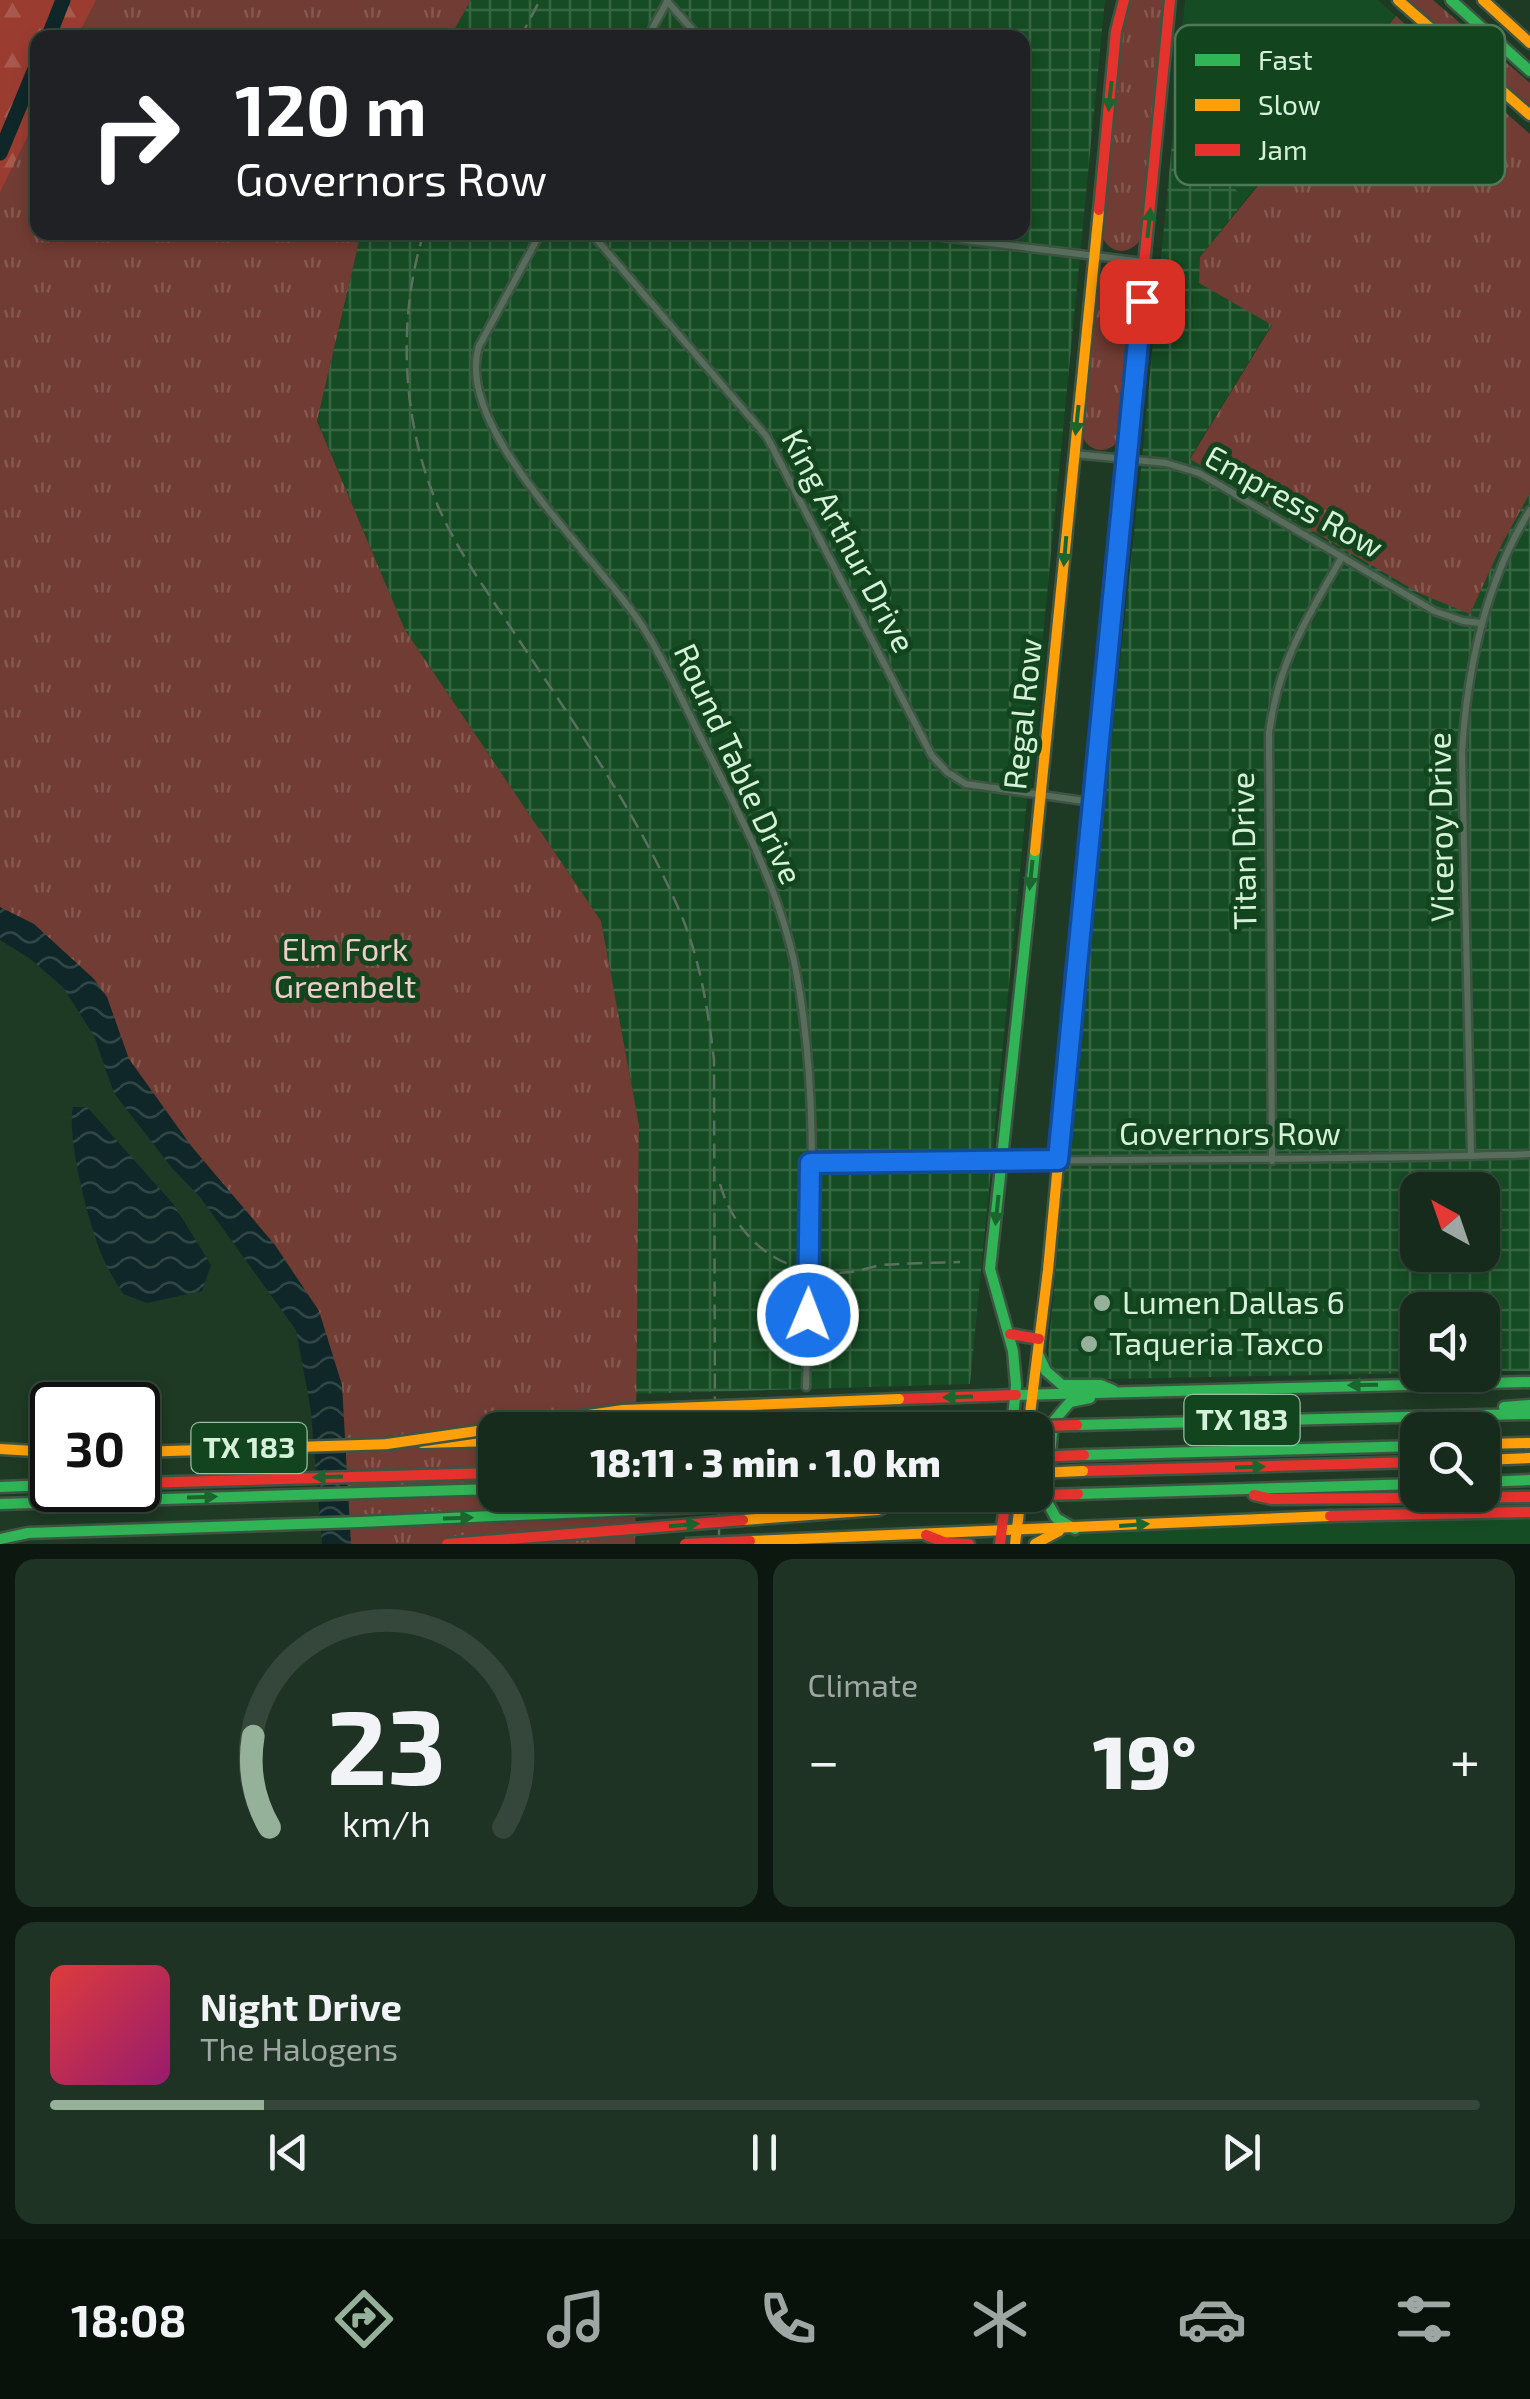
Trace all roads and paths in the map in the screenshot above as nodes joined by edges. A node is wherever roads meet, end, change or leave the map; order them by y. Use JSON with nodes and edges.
{"nodes":[{"id":1,"x":667,"y":0,"type":"edge"},
{"id":2,"x":1124,"y":0,"type":"edge"},
{"id":3,"x":1170,"y":0,"type":"edge"},
{"id":4,"x":1398,"y":0,"type":"edge"},
{"id":5,"x":1451,"y":0,"type":"edge"},
{"id":6,"x":1483,"y":0,"type":"edge"},
{"id":7,"x":1427,"y":25,"type":"edge"},
{"id":8,"x":1479,"y":25,"type":"edge"},
{"id":9,"x":651,"y":30,"type":"edge"},
{"id":10,"x":693,"y":30,"type":"edge"},
{"id":11,"x":1530,"y":44,"type":"edge"},
{"id":12,"x":1505,"y":49,"type":"edge"},
{"id":13,"x":1530,"y":71,"type":"edge"},
{"id":14,"x":1505,"y":93,"type":"edge"},
{"id":15,"x":1530,"y":115,"type":"edge"},
{"id":16,"x":537,"y":240,"type":"edge"},
{"id":17,"x":597,"y":240,"type":"edge"},
{"id":18,"x":965,"y":240,"type":"edge"},
{"id":19,"x":1094,"y":256,"type":"junction"},
{"id":20,"x":1145,"y":262,"type":"junction"},
{"id":21,"x":1074,"y":454,"type":"junction"},
{"id":22,"x":1126,"y":459,"type":"junction"},
{"id":23,"x":1530,"y":510,"type":"edge"},
{"id":24,"x":1342,"y":557,"type":"junction"},
{"id":25,"x":1481,"y":623,"type":"junction"},
{"id":26,"x":1039,"y":796,"type":"junction"},
{"id":27,"x":1091,"y":802,"type":"junction"},
{"id":28,"x":1530,"y":1154,"type":"edge"},
{"id":29,"x":1471,"y":1156,"type":"junction"},
{"id":30,"x":1002,"y":1158,"type":"junction"},
{"id":31,"x":1058,"y":1160,"type":"junction"},
{"id":32,"x":1272,"y":1161,"type":"junction"},
{"id":33,"x":810,"y":1163,"type":"junction"},
{"id":34,"x":1010,"y":1334,"type":"junction"},
{"id":35,"x":1039,"y":1339,"type":"junction"},
{"id":36,"x":1037,"y":1353,"type":"junction"},
{"id":37,"x":1530,"y":1382,"type":"edge"},
{"id":38,"x":806,"y":1387,"type":"dead end"},
{"id":39,"x":1119,"y":1392,"type":"junction"},
{"id":40,"x":1016,"y":1394,"type":"junction"},
{"id":41,"x":1033,"y":1394,"type":"junction"},
{"id":42,"x":1530,"y":1405,"type":"edge"},
{"id":43,"x":1014,"y":1412,"type":"edge"},
{"id":44,"x":1030,"y":1412,"type":"edge"},
{"id":45,"x":1451,"y":1412,"type":"edge"},
{"id":46,"x":1500,"y":1414,"type":"edge"},
{"id":47,"x":1530,"y":1414,"type":"edge"},
{"id":48,"x":1400,"y":1416,"type":"edge"},
{"id":49,"x":1053,"y":1426,"type":"edge"},
{"id":50,"x":478,"y":1442,"type":"edge"},
{"id":51,"x":1530,"y":1443,"type":"edge"},
{"id":52,"x":387,"y":1444,"type":"junction"},
{"id":53,"x":1500,"y":1444,"type":"edge"},
{"id":54,"x":1400,"y":1446,"type":"edge"},
{"id":55,"x":0,"y":1449,"type":"edge"},
{"id":56,"x":160,"y":1451,"type":"edge"},
{"id":57,"x":30,"y":1452,"type":"edge"},
{"id":58,"x":30,"y":1455,"type":"edge"},
{"id":59,"x":1053,"y":1456,"type":"edge"},
{"id":60,"x":0,"y":1457,"type":"edge"},
{"id":61,"x":1530,"y":1458,"type":"edge"},
{"id":62,"x":1500,"y":1459,"type":"edge"},
{"id":63,"x":1400,"y":1463,"type":"edge"},
{"id":64,"x":478,"y":1473,"type":"edge"},
{"id":65,"x":1053,"y":1473,"type":"edge"},
{"id":66,"x":1530,"y":1480,"type":"edge"},
{"id":67,"x":1500,"y":1481,"type":"edge"},
{"id":68,"x":160,"y":1482,"type":"edge"},
{"id":69,"x":1400,"y":1485,"type":"edge"},
{"id":70,"x":30,"y":1486,"type":"edge"},
{"id":71,"x":0,"y":1487,"type":"edge"},
{"id":72,"x":478,"y":1489,"type":"edge"},
{"id":73,"x":1240,"y":1491,"type":"junction"},
{"id":74,"x":1053,"y":1495,"type":"edge"},
{"id":75,"x":1530,"y":1497,"type":"edge"},
{"id":76,"x":0,"y":1504,"type":"edge"},
{"id":77,"x":586,"y":1512,"type":"edge"},
{"id":78,"x":851,"y":1512,"type":"edge"},
{"id":79,"x":1004,"y":1512,"type":"edge"},
{"id":80,"x":1019,"y":1512,"type":"edge"},
{"id":81,"x":1530,"y":1512,"type":"edge"},
{"id":82,"x":1069,"y":1529,"type":"junction"},
{"id":83,"x":0,"y":1530,"type":"edge"},
{"id":84,"x":1002,"y":1531,"type":"junction"},
{"id":85,"x":1016,"y":1531,"type":"junction"},
{"id":86,"x":18,"y":1533,"type":"junction"},
{"id":87,"x":923,"y":1534,"type":"junction"},
{"id":88,"x":0,"y":1539,"type":"edge"},
{"id":89,"x":448,"y":1544,"type":"edge"},
{"id":90,"x":685,"y":1544,"type":"edge"},
{"id":91,"x":969,"y":1544,"type":"edge"},
{"id":92,"x":1000,"y":1544,"type":"edge"},
{"id":93,"x":1016,"y":1544,"type":"edge"},
{"id":94,"x":1035,"y":1544,"type":"edge"}],
"edges":[{"from":1,"to":9,"type":"street"},
{"from":1,"to":10,"type":"street"},
{"from":2,"to":19,"type":"main road","name":"Regal Row","one_way":true},
{"from":20,"to":3,"type":"main road","one_way":true},
{"from":4,"to":7,"type":"main road"},
{"from":5,"to":8,"type":"main road"},
{"from":6,"to":11,"type":"main road"},
{"from":12,"to":13,"type":"main road"},
{"from":14,"to":15,"type":"main road"},
{"from":16,"to":33,"type":"street","name":"Round Table Drive"},
{"from":17,"to":26,"type":"street","name":"King Arthur Drive"},
{"from":18,"to":19,"type":"street"},
{"from":19,"to":20,"type":"street"},
{"from":19,"to":21,"type":"main road","name":"Regal Row","one_way":true},
{"from":20,"to":22,"type":"main road"},
{"from":21,"to":22,"type":"street","name":"Empress Row"},
{"from":21,"to":26,"type":"main road","name":"Regal Row","one_way":true},
{"from":22,"to":24,"type":"street","name":"Empress Row"},
{"from":22,"to":27,"type":"main road"},
{"from":23,"to":25,"type":"street","name":"Viceroy Drive"},
{"from":24,"to":25,"type":"street","name":"Empress Row"},
{"from":24,"to":32,"type":"street","name":"Titan Drive"},
{"from":25,"to":29,"type":"street","name":"Viceroy Drive"},
{"from":26,"to":27,"type":"street","name":"King Arthur Drive"},
{"from":26,"to":30,"type":"main road","name":"Regal Row","one_way":true},
{"from":27,"to":31,"type":"main road"},
{"from":28,"to":29,"type":"street","name":"Governors Row"},
{"from":29,"to":32,"type":"street","name":"Governors Row"},
{"from":30,"to":31,"type":"street","name":"Governors Row"},
{"from":30,"to":33,"type":"street","name":"Governors Row"},
{"from":30,"to":34,"type":"main road","name":"Regal Row","one_way":true},
{"from":31,"to":32,"type":"street","name":"Governors Row"},
{"from":31,"to":35,"type":"main road"},
{"from":33,"to":38,"type":"street","name":"Round Table Drive"},
{"from":34,"to":35,"type":"main road"},
{"from":34,"to":40,"type":"main road","name":"Regal Row"},
{"from":35,"to":36,"type":"main road"},
{"from":36,"to":39,"type":"main road"},
{"from":36,"to":41,"type":"main road"},
{"from":37,"to":39,"type":"main road","one_way":true},
{"from":39,"to":41,"type":"main road"},
{"from":39,"to":82,"type":"main road"},
{"from":40,"to":41,"type":"main road"},
{"from":40,"to":43,"type":"main road","name":"Regal Row"},
{"from":40,"to":52,"type":"main road","one_way":true,"bridge":true},
{"from":41,"to":44,"type":"main road"},
{"from":42,"to":45,"type":"main road"},
{"from":46,"to":47,"type":"main road","number":"TX 183"},
{"from":48,"to":49,"type":"main road","number":"TX 183","bridge":true},
{"from":50,"to":52,"type":"main road","number":"TX 183","bridge":true},
{"from":51,"to":53,"type":"main road"},
{"from":52,"to":56,"type":"main road","number":"TX 183"},
{"from":54,"to":59,"type":"main road","bridge":true},
{"from":55,"to":57,"type":"main road"},
{"from":58,"to":60,"type":"main road"},
{"from":61,"to":62,"type":"main road"},
{"from":65,"to":63,"type":"main road","one_way":true,"bridge":true},
{"from":64,"to":68,"type":"main road","one_way":true},
{"from":66,"to":67,"type":"main road"},
{"from":69,"to":73,"type":"main road","number":"TX 183"},
{"from":70,"to":71,"type":"main road"},
{"from":76,"to":72,"type":"main road","one_way":true},
{"from":73,"to":74,"type":"main road","number":"TX 183","bridge":true},
{"from":73,"to":75,"type":"main road"},
{"from":86,"to":77,"type":"main road","number":"TX 183","one_way":true,"bridge":true},
{"from":89,"to":78,"type":"main road","one_way":true,"bridge":true},
{"from":79,"to":84,"type":"main road"},
{"from":80,"to":85,"type":"main road"},
{"from":82,"to":81,"type":"main road","one_way":true},
{"from":82,"to":85,"type":"main road"},
{"from":82,"to":94,"type":"main road"},
{"from":83,"to":86,"type":"main road","number":"TX 183"},
{"from":84,"to":85,"type":"main road"},
{"from":84,"to":87,"type":"main road"},
{"from":84,"to":92,"type":"main road"},
{"from":85,"to":93,"type":"main road"},
{"from":86,"to":88,"type":"main road"},
{"from":87,"to":90,"type":"main road","bridge":true},
{"from":87,"to":91,"type":"main road"}]}
